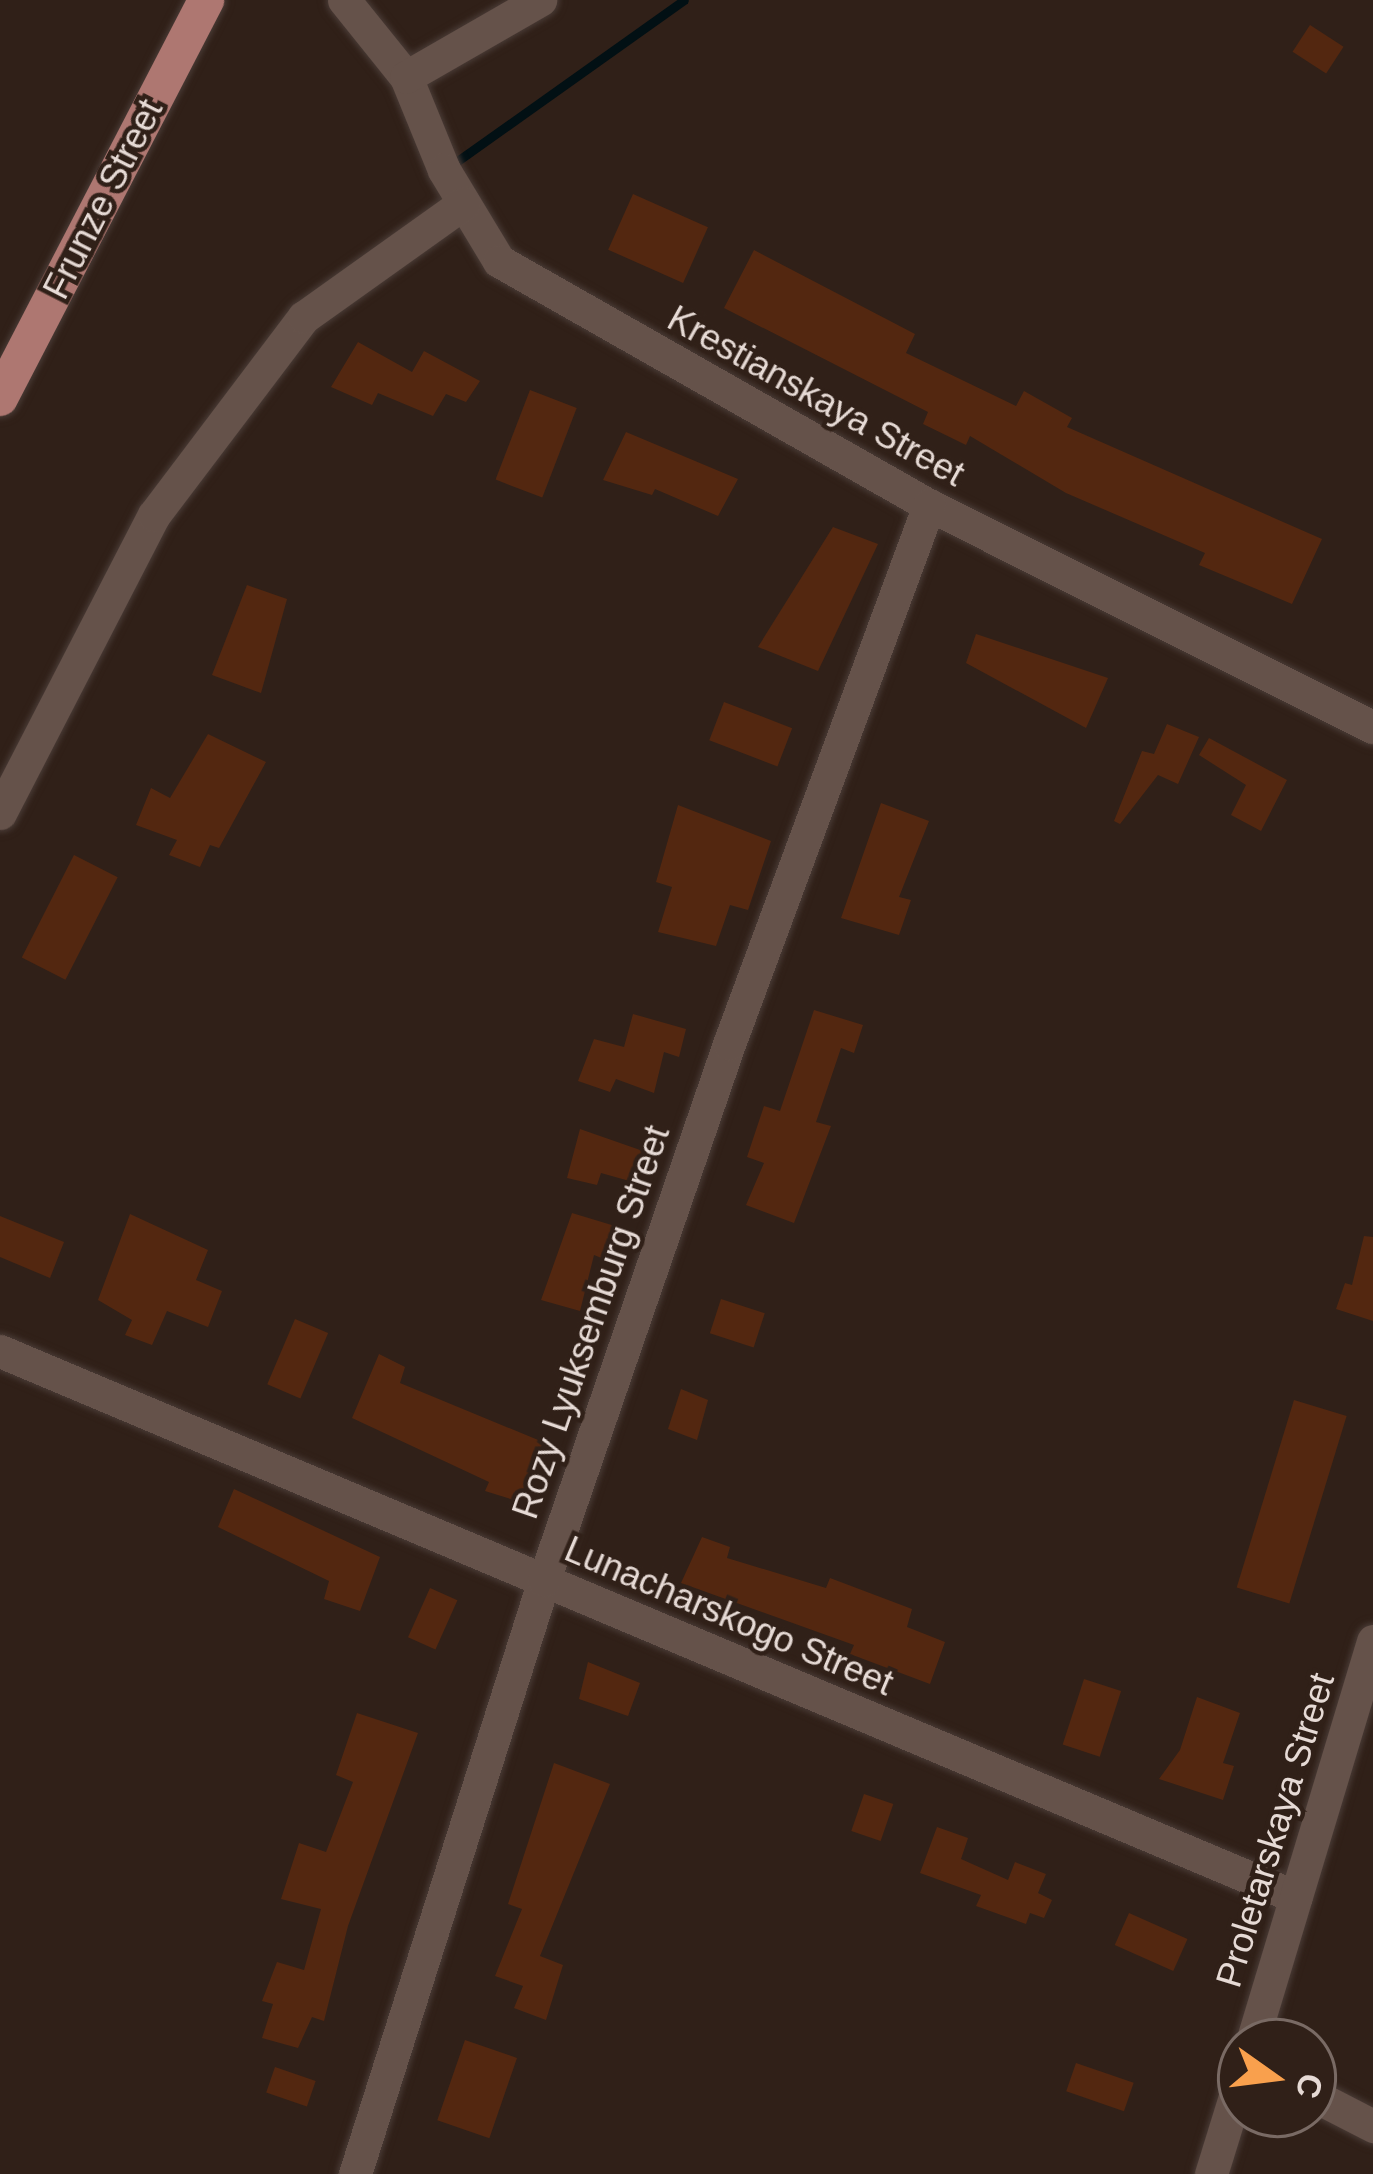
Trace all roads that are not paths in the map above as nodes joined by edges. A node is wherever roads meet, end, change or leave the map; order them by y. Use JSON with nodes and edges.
{"nodes":[{"id":1,"x":206,"y":0,"type":"edge"},
{"id":2,"x":344,"y":0,"type":"edge"},
{"id":3,"x":540,"y":0,"type":"edge"},
{"id":4,"x":406,"y":77,"type":"junction"},
{"id":5,"x":464,"y":203,"type":"junction"},
{"id":6,"x":0,"y":398,"type":"edge"},
{"id":7,"x":929,"y":505,"type":"junction"},
{"id":8,"x":1373,"y":727,"type":"edge"},
{"id":9,"x":0,"y":813,"type":"edge"},
{"id":10,"x":0,"y":1351,"type":"edge"},
{"id":11,"x":544,"y":1580,"type":"junction"},
{"id":12,"x":1373,"y":1641,"type":"edge"},
{"id":13,"x":1361,"y":1724,"type":"edge"},
{"id":14,"x":1296,"y":1897,"type":"junction"},
{"id":15,"x":1259,"y":2018,"type":"edge"},
{"id":16,"x":1337,"y":2107,"type":"edge"},
{"id":17,"x":1373,"y":2126,"type":"edge"},
{"id":18,"x":1222,"y":2138,"type":"edge"},
{"id":19,"x":355,"y":2174,"type":"edge"},
{"id":20,"x":1210,"y":2174,"type":"edge"}],
"edges":[{"from":1,"to":6,"type":"main road","name":"Frunze Street"},
{"from":2,"to":4,"type":"street","name":"Krestianskaya Street"},
{"from":3,"to":4,"type":"street"},
{"from":4,"to":5,"type":"street","name":"Krestianskaya Street"},
{"from":5,"to":7,"type":"street","name":"Krestianskaya Street"},
{"from":5,"to":9,"type":"street"},
{"from":7,"to":8,"type":"street","name":"Krestianskaya Street"},
{"from":7,"to":11,"type":"street","name":"Rozy Lyuksemburg Street"},
{"from":10,"to":11,"type":"street","name":"Lunacharskogo Street"},
{"from":11,"to":14,"type":"street","name":"Lunacharskogo Street"},
{"from":11,"to":19,"type":"street","name":"Rozy Lyuksemburg Street"},
{"from":12,"to":13,"type":"street","name":"Proletarskaya Street"},
{"from":13,"to":14,"type":"street","name":"Proletarskaya Street"},
{"from":14,"to":15,"type":"street","name":"Proletarskaya Street"},
{"from":16,"to":17,"type":"street"},
{"from":18,"to":20,"type":"street"}]}
